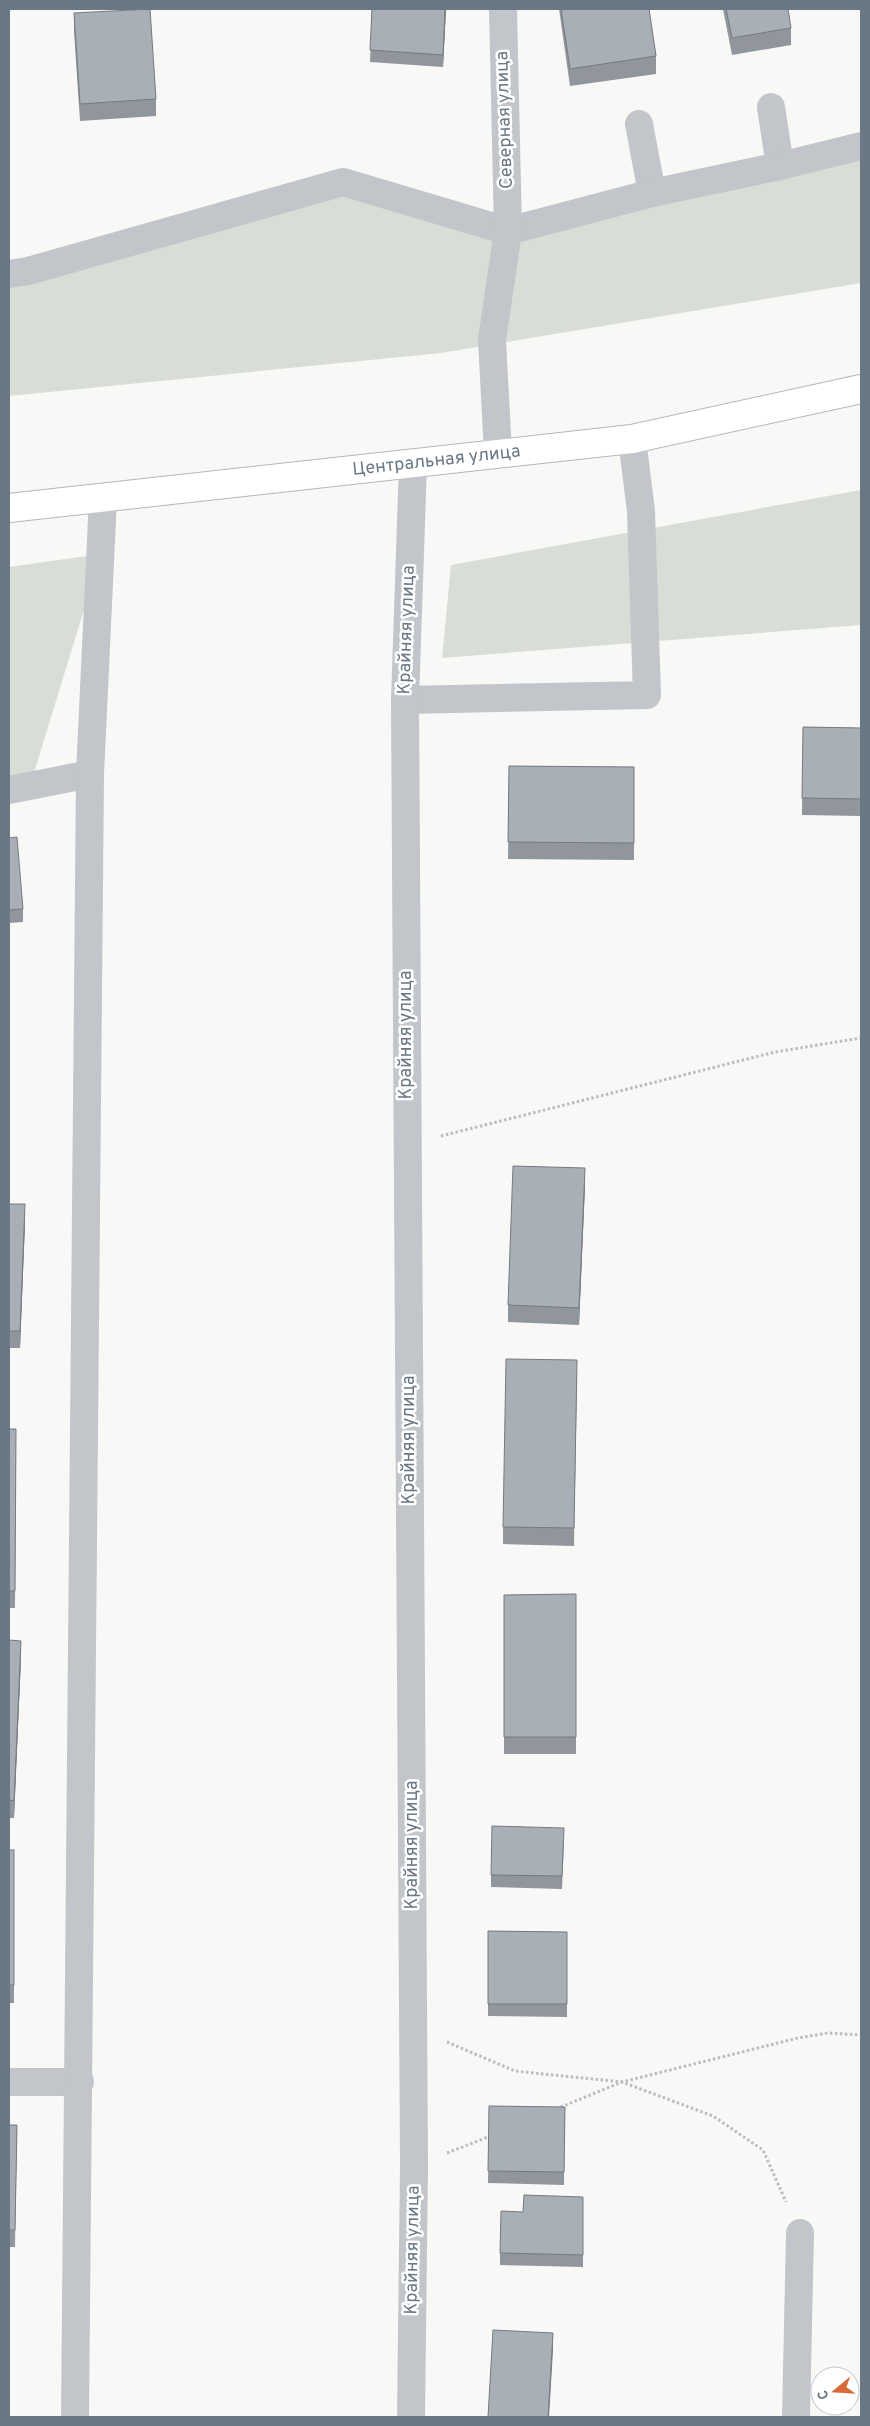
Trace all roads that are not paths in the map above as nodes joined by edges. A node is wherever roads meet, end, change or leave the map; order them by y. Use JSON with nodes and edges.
{"nodes":[{"id":1,"x":503,"y":9,"type":"edge"},
{"id":2,"x":770,"y":107,"type":"dead end"},
{"id":3,"x":639,"y":124,"type":"dead end"},
{"id":4,"x":861,"y":146,"type":"edge"},
{"id":5,"x":780,"y":166,"type":"junction"},
{"id":6,"x":652,"y":193,"type":"junction"},
{"id":7,"x":508,"y":231,"type":"junction"},
{"id":8,"x":9,"y":274,"type":"edge"},
{"id":9,"x":861,"y":389,"type":"edge"},
{"id":10,"x":632,"y":439,"type":"junction"},
{"id":11,"x":498,"y":453,"type":"junction"},
{"id":12,"x":412,"y":463,"type":"junction"},
{"id":13,"x":104,"y":498,"type":"junction"},
{"id":14,"x":9,"y":508,"type":"edge"},
{"id":15,"x":405,"y":700,"type":"junction"},
{"id":16,"x":90,"y":774,"type":"junction"},
{"id":17,"x":9,"y":790,"type":"edge"},
{"id":18,"x":9,"y":2082,"type":"edge"},
{"id":19,"x":80,"y":2082,"type":"junction"},
{"id":20,"x":800,"y":2232,"type":"road end"},
{"id":21,"x":75,"y":2417,"type":"edge"},
{"id":22,"x":411,"y":2417,"type":"edge"},
{"id":23,"x":796,"y":2417,"type":"edge"}],
"edges":[{"from":1,"to":7,"type":"street","name":"Северная улица"},
{"from":2,"to":5,"type":"street"},
{"from":3,"to":6,"type":"street"},
{"from":4,"to":5,"type":"street"},
{"from":5,"to":6,"type":"street"},
{"from":6,"to":7,"type":"street"},
{"from":7,"to":8,"type":"street"},
{"from":7,"to":11,"type":"street","name":"Северная улица"},
{"from":9,"to":10,"type":"main road","name":"Центральная улица"},
{"from":10,"to":11,"type":"main road","name":"Центральная улица"},
{"from":10,"to":15,"type":"street"},
{"from":11,"to":12,"type":"main road","name":"Центральная улица"},
{"from":12,"to":13,"type":"main road","name":"Центральная улица"},
{"from":12,"to":15,"type":"street","name":"Крайняя улица"},
{"from":13,"to":14,"type":"main road","name":"Центральная улица"},
{"from":13,"to":16,"type":"street"},
{"from":15,"to":22,"type":"street","name":"Крайняя улица"},
{"from":16,"to":17,"type":"street"},
{"from":16,"to":19,"type":"street"},
{"from":18,"to":19,"type":"street"},
{"from":19,"to":21,"type":"street"},
{"from":20,"to":23,"type":"street"}]}
